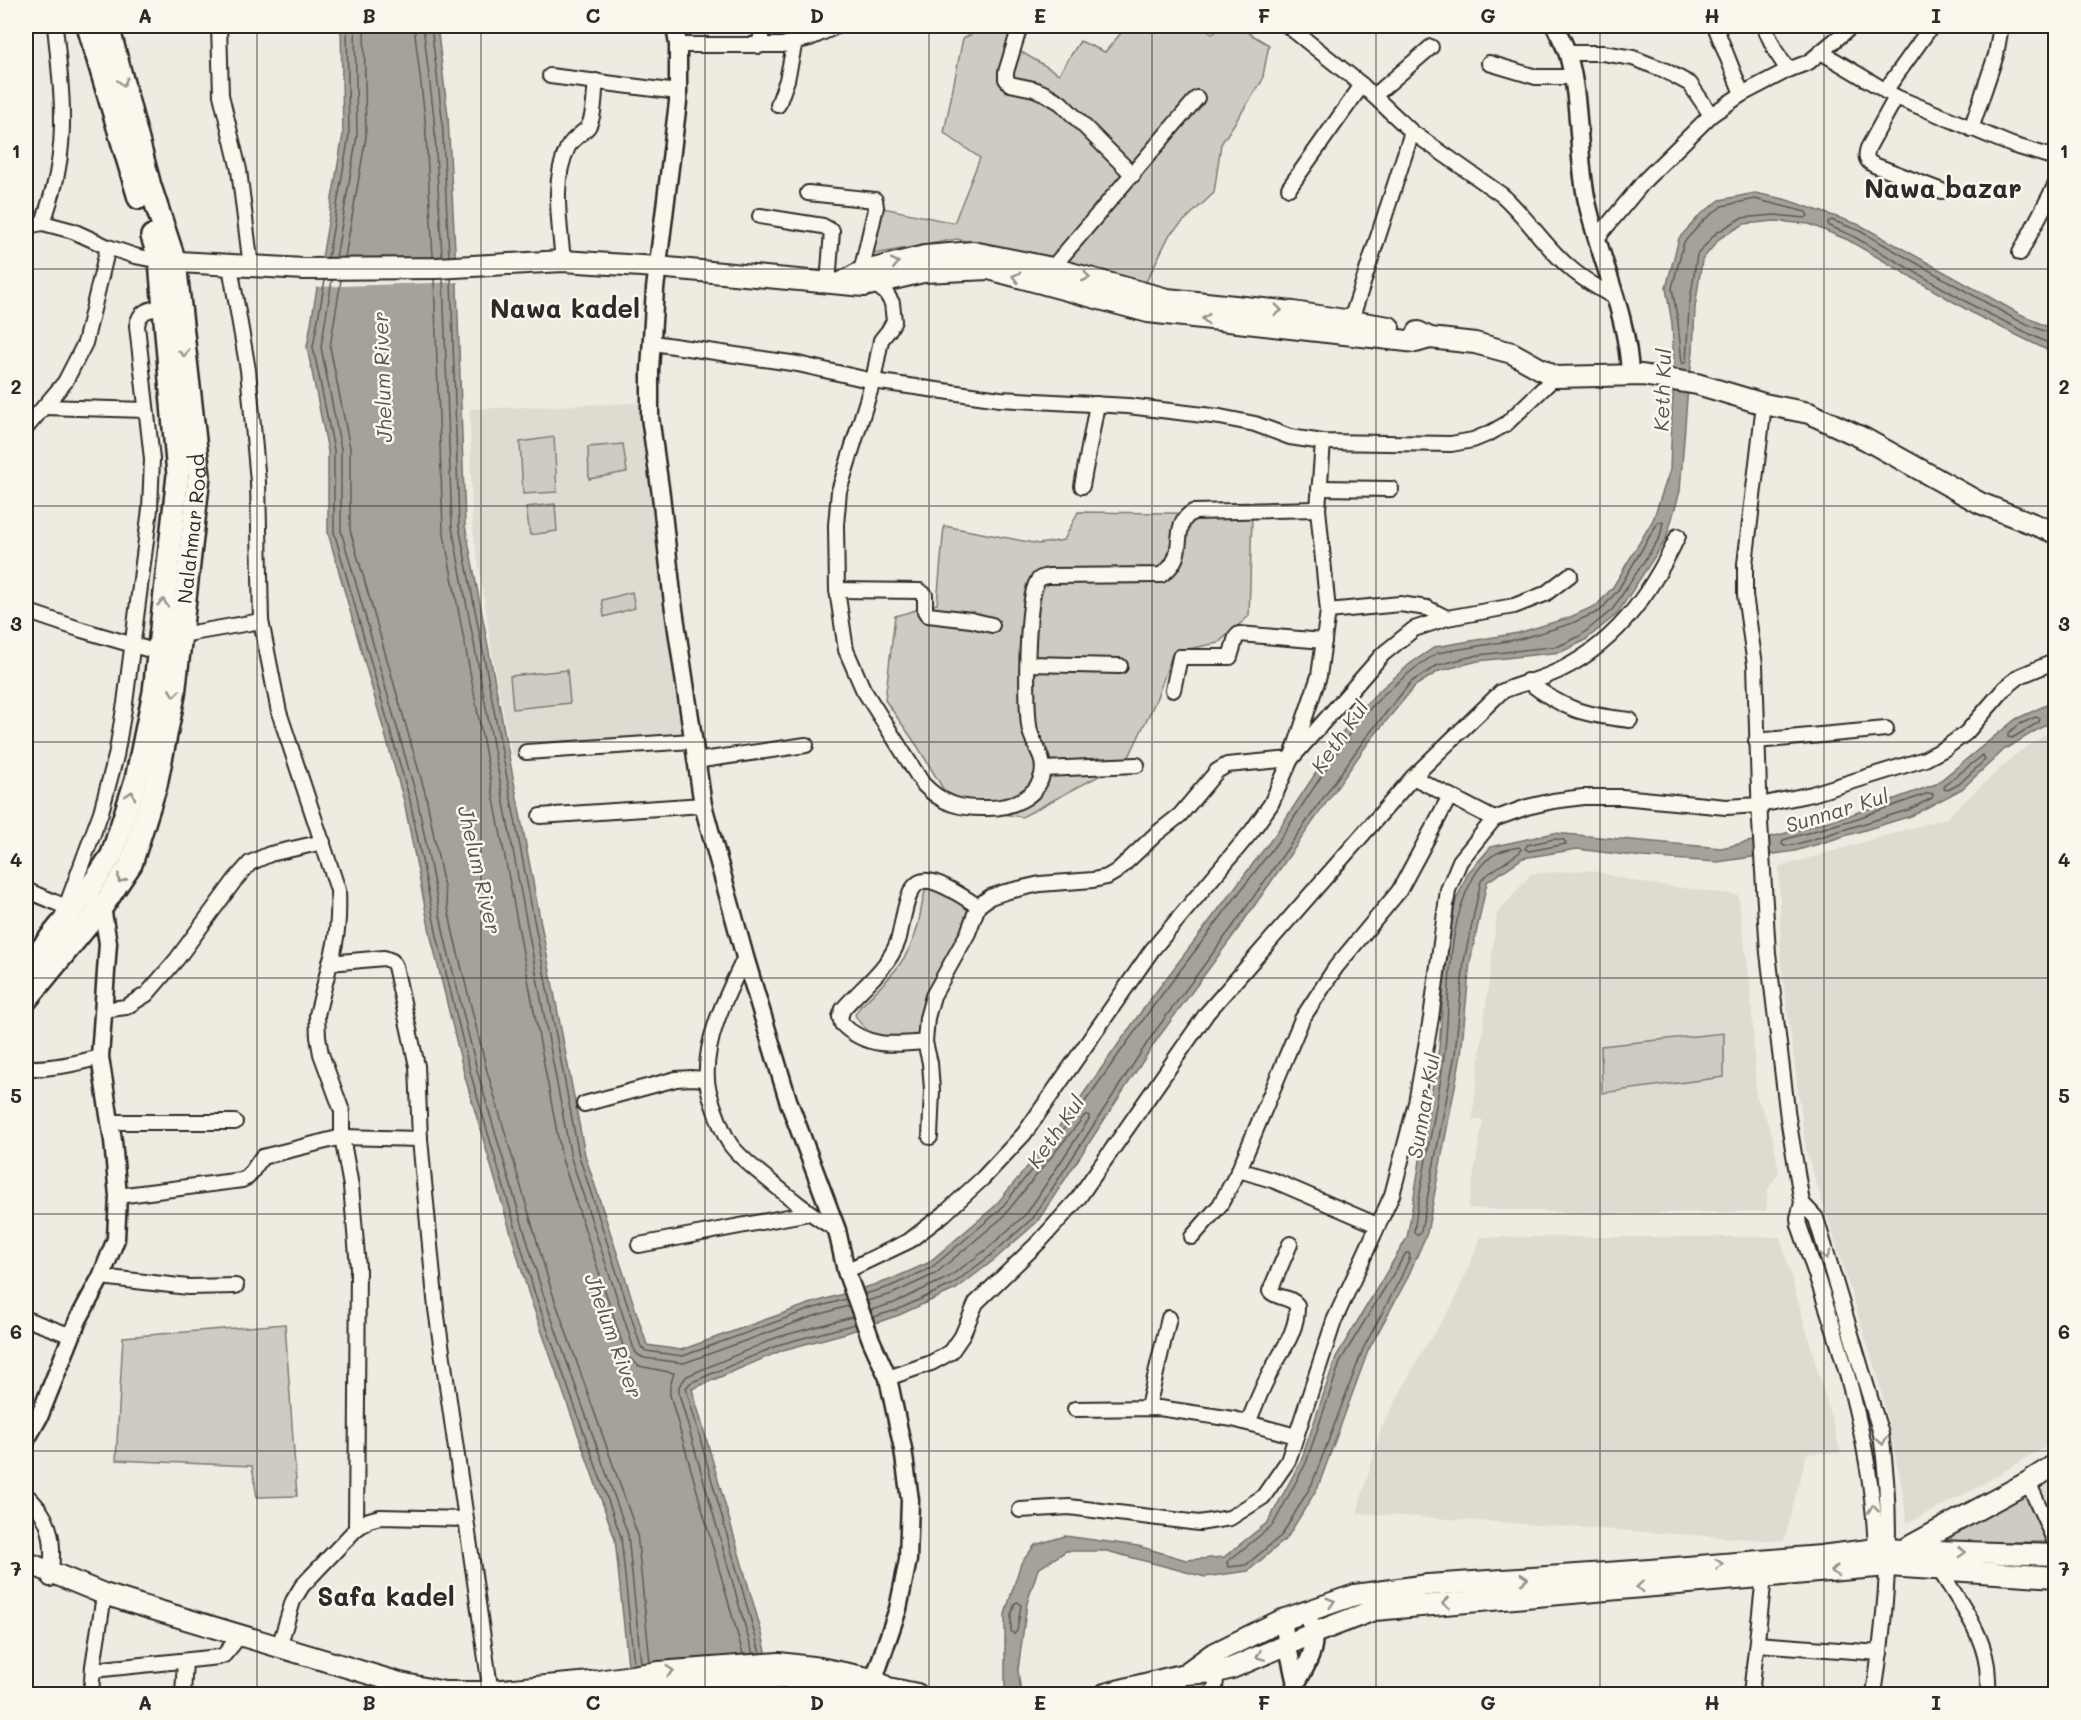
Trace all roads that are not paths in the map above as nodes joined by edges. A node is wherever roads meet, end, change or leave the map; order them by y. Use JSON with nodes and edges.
{"nodes":[{"id":1,"x":55,"y":26,"type":"edge"},
{"id":2,"x":88,"y":26,"type":"edge"},
{"id":3,"x":108,"y":26,"type":"edge"},
{"id":4,"x":219,"y":26,"type":"edge"},
{"id":5,"x":675,"y":26,"type":"edge"},
{"id":6,"x":763,"y":26,"type":"edge"},
{"id":7,"x":837,"y":26,"type":"edge"},
{"id":8,"x":1020,"y":26,"type":"edge"},
{"id":9,"x":1288,"y":26,"type":"edge"},
{"id":10,"x":1555,"y":26,"type":"edge"},
{"id":11,"x":1714,"y":26,"type":"edge"},
{"id":12,"x":1764,"y":26,"type":"edge"},
{"id":13,"x":1852,"y":26,"type":"edge"},
{"id":14,"x":2001,"y":26,"type":"edge"},
{"id":15,"x":1930,"y":28,"type":"dead end"},
{"id":16,"x":795,"y":41,"type":"junction"},
{"id":17,"x":678,"y":45,"type":"junction"},
{"id":18,"x":759,"y":46,"type":"junction"},
{"id":19,"x":1431,"y":47,"type":"dead end"},
{"id":20,"x":1821,"y":52,"type":"junction"},
{"id":21,"x":1567,"y":53,"type":"junction"},
{"id":22,"x":1488,"y":63,"type":"dead end"},
{"id":23,"x":1788,"y":70,"type":"junction"},
{"id":24,"x":550,"y":76,"type":"dead end"},
{"id":25,"x":1573,"y":77,"type":"junction"},
{"id":26,"x":596,"y":81,"type":"junction"},
{"id":27,"x":1362,"y":85,"type":"junction"},
{"id":28,"x":678,"y":92,"type":"junction"},
{"id":29,"x":1742,"y":93,"type":"junction"},
{"id":30,"x":1891,"y":94,"type":"junction"},
{"id":31,"x":1374,"y":96,"type":"junction"},
{"id":32,"x":1197,"y":98,"type":"dead end"},
{"id":33,"x":778,"y":105,"type":"dead end"},
{"id":34,"x":1711,"y":115,"type":"junction"},
{"id":35,"x":1971,"y":129,"type":"junction"},
{"id":36,"x":1412,"y":132,"type":"junction"},
{"id":37,"x":2055,"y":158,"type":"edge"},
{"id":38,"x":1133,"y":175,"type":"junction"},
{"id":39,"x":2055,"y":184,"type":"edge"},
{"id":40,"x":1289,"y":188,"type":"dead end"},
{"id":41,"x":1942,"y":191,"type":"dead end"},
{"id":42,"x":808,"y":193,"type":"dead end"},
{"id":43,"x":2043,"y":210,"type":"junction"},
{"id":44,"x":760,"y":216,"type":"dead end"},
{"id":45,"x":2055,"y":219,"type":"edge"},
{"id":46,"x":44,"y":223,"type":"junction"},
{"id":47,"x":26,"y":226,"type":"edge"},
{"id":48,"x":1597,"y":238,"type":"junction"},
{"id":49,"x":108,"y":247,"type":"junction"},
{"id":50,"x":2020,"y":253,"type":"dead end"},
{"id":51,"x":167,"y":261,"type":"junction"},
{"id":52,"x":563,"y":261,"type":"junction"},
{"id":53,"x":230,"y":266,"type":"junction"},
{"id":54,"x":251,"y":267,"type":"junction"},
{"id":55,"x":657,"y":267,"type":"junction"},
{"id":56,"x":1052,"y":268,"type":"junction"},
{"id":57,"x":868,"y":278,"type":"junction"},
{"id":58,"x":835,"y":283,"type":"junction"},
{"id":59,"x":1616,"y":298,"type":"junction"},
{"id":60,"x":164,"y":307,"type":"junction"},
{"id":61,"x":1351,"y":320,"type":"junction"},
{"id":62,"x":1430,"y":338,"type":"junction"},
{"id":63,"x":653,"y":343,"type":"junction"},
{"id":64,"x":1636,"y":375,"type":"junction"},
{"id":65,"x":1555,"y":377,"type":"junction"},
{"id":66,"x":873,"y":381,"type":"junction"},
{"id":67,"x":1764,"y":404,"type":"junction"},
{"id":68,"x":1097,"y":405,"type":"junction"},
{"id":69,"x":44,"y":407,"type":"junction"},
{"id":70,"x":146,"y":410,"type":"junction"},
{"id":71,"x":26,"y":428,"type":"edge"},
{"id":72,"x":1323,"y":442,"type":"junction"},
{"id":73,"x":1082,"y":486,"type":"dead end"},
{"id":74,"x":1319,"y":488,"type":"junction"},
{"id":75,"x":1391,"y":489,"type":"dead end"},
{"id":76,"x":1318,"y":509,"type":"junction"},
{"id":77,"x":2055,"y":533,"type":"edge"},
{"id":78,"x":1678,"y":536,"type":"dead end"},
{"id":79,"x":1570,"y":574,"type":"dead end"},
{"id":80,"x":837,"y":591,"type":"junction"},
{"id":81,"x":26,"y":611,"type":"edge"},
{"id":82,"x":1328,"y":611,"type":"junction"},
{"id":83,"x":1447,"y":618,"type":"junction"},
{"id":84,"x":261,"y":621,"type":"junction"},
{"id":85,"x":992,"y":625,"type":"dead end"},
{"id":86,"x":181,"y":635,"type":"junction"},
{"id":87,"x":1324,"y":641,"type":"junction"},
{"id":88,"x":132,"y":645,"type":"junction"},
{"id":89,"x":158,"y":652,"type":"junction"},
{"id":90,"x":178,"y":659,"type":"junction"},
{"id":91,"x":2055,"y":661,"type":"edge"},
{"id":92,"x":1028,"y":664,"type":"junction"},
{"id":93,"x":1120,"y":666,"type":"dead end"},
{"id":94,"x":1527,"y":681,"type":"junction"},
{"id":95,"x":1173,"y":690,"type":"dead end"},
{"id":96,"x":1630,"y":720,"type":"dead end"},
{"id":97,"x":1886,"y":729,"type":"dead end"},
{"id":98,"x":692,"y":741,"type":"junction"},
{"id":99,"x":1756,"y":741,"type":"junction"},
{"id":100,"x":806,"y":745,"type":"dead end"},
{"id":101,"x":526,"y":752,"type":"dead end"},
{"id":102,"x":1291,"y":759,"type":"junction"},
{"id":103,"x":695,"y":761,"type":"junction"},
{"id":104,"x":1137,"y":765,"type":"dead end"},
{"id":105,"x":1043,"y":769,"type":"junction"},
{"id":106,"x":1413,"y":777,"type":"junction"},
{"id":107,"x":1450,"y":796,"type":"junction"},
{"id":108,"x":703,"y":805,"type":"junction"},
{"id":109,"x":1760,"y":805,"type":"junction"},
{"id":110,"x":540,"y":816,"type":"dead end"},
{"id":111,"x":1494,"y":819,"type":"junction"},
{"id":112,"x":323,"y":842,"type":"junction"},
{"id":113,"x":26,"y":890,"type":"edge"},
{"id":114,"x":94,"y":901,"type":"junction"},
{"id":115,"x":978,"y":906,"type":"junction"},
{"id":116,"x":66,"y":907,"type":"junction"},
{"id":117,"x":58,"y":928,"type":"junction"},
{"id":118,"x":745,"y":957,"type":"junction"},
{"id":119,"x":330,"y":963,"type":"junction"},
{"id":120,"x":26,"y":968,"type":"edge"},
{"id":121,"x":26,"y":1000,"type":"edge"},
{"id":122,"x":103,"y":1010,"type":"junction"},
{"id":123,"x":925,"y":1042,"type":"junction"},
{"id":124,"x":100,"y":1057,"type":"junction"},
{"id":125,"x":26,"y":1068,"type":"edge"},
{"id":126,"x":706,"y":1079,"type":"junction"},
{"id":127,"x":584,"y":1104,"type":"dead end"},
{"id":128,"x":110,"y":1122,"type":"junction"},
{"id":129,"x":235,"y":1122,"type":"dead end"},
{"id":130,"x":342,"y":1137,"type":"junction"},
{"id":131,"x":930,"y":1137,"type":"dead end"},
{"id":132,"x":420,"y":1139,"type":"junction"},
{"id":133,"x":1239,"y":1170,"type":"junction"},
{"id":134,"x":118,"y":1196,"type":"junction"},
{"id":135,"x":1802,"y":1203,"type":"junction"},
{"id":136,"x":809,"y":1213,"type":"junction"},
{"id":137,"x":1377,"y":1225,"type":"junction"},
{"id":138,"x":837,"y":1230,"type":"junction"},
{"id":139,"x":1192,"y":1237,"type":"dead end"},
{"id":140,"x":1290,"y":1244,"type":"dead end"},
{"id":141,"x":639,"y":1245,"type":"dead end"},
{"id":142,"x":101,"y":1277,"type":"junction"},
{"id":143,"x":849,"y":1278,"type":"junction"},
{"id":144,"x":236,"y":1286,"type":"dead end"},
{"id":145,"x":1169,"y":1318,"type":"dead end"},
{"id":146,"x":26,"y":1319,"type":"edge"},
{"id":147,"x":72,"y":1336,"type":"junction"},
{"id":148,"x":888,"y":1378,"type":"junction"},
{"id":149,"x":1148,"y":1407,"type":"junction"},
{"id":150,"x":1075,"y":1409,"type":"dead end"},
{"id":151,"x":1248,"y":1423,"type":"junction"},
{"id":152,"x":1296,"y":1436,"type":"junction"},
{"id":153,"x":26,"y":1440,"type":"edge"},
{"id":154,"x":2055,"y":1464,"type":"edge"},
{"id":155,"x":2028,"y":1482,"type":"junction"},
{"id":156,"x":26,"y":1495,"type":"edge"},
{"id":157,"x":1020,"y":1510,"type":"dead end"},
{"id":158,"x":465,"y":1519,"type":"junction"},
{"id":159,"x":356,"y":1529,"type":"junction"},
{"id":160,"x":2055,"y":1545,"type":"edge"},
{"id":161,"x":2055,"y":1555,"type":"edge"},
{"id":162,"x":1887,"y":1556,"type":"junction"},
{"id":163,"x":26,"y":1562,"type":"edge"},
{"id":164,"x":1939,"y":1569,"type":"junction"},
{"id":165,"x":26,"y":1571,"type":"edge"},
{"id":166,"x":51,"y":1577,"type":"junction"},
{"id":167,"x":1764,"y":1577,"type":"junction"},
{"id":168,"x":2055,"y":1577,"type":"edge"},
{"id":169,"x":103,"y":1602,"type":"junction"},
{"id":170,"x":1306,"y":1610,"type":"junction"},
{"id":171,"x":1282,"y":1620,"type":"junction"},
{"id":172,"x":1314,"y":1633,"type":"junction"},
{"id":173,"x":234,"y":1643,"type":"junction"},
{"id":174,"x":1288,"y":1644,"type":"junction"},
{"id":175,"x":1756,"y":1644,"type":"junction"},
{"id":176,"x":279,"y":1647,"type":"junction"},
{"id":177,"x":1880,"y":1653,"type":"junction"},
{"id":178,"x":186,"y":1660,"type":"junction"},
{"id":179,"x":93,"y":1670,"type":"junction"},
{"id":180,"x":1217,"y":1672,"type":"junction"},
{"id":181,"x":1185,"y":1674,"type":"junction"},
{"id":182,"x":875,"y":1688,"type":"edge"},
{"id":183,"x":1293,"y":1689,"type":"edge"},
{"id":184,"x":589,"y":1690,"type":"edge"},
{"id":185,"x":400,"y":1693,"type":"edge"},
{"id":186,"x":491,"y":1693,"type":"edge"},
{"id":187,"x":91,"y":1695,"type":"edge"},
{"id":188,"x":183,"y":1695,"type":"edge"},
{"id":189,"x":917,"y":1695,"type":"edge"},
{"id":190,"x":1105,"y":1695,"type":"edge"},
{"id":191,"x":1210,"y":1695,"type":"edge"},
{"id":192,"x":1751,"y":1695,"type":"edge"},
{"id":193,"x":1874,"y":1695,"type":"edge"},
{"id":194,"x":1989,"y":1695,"type":"edge"}],
"edges":[{"from":1,"to":46,"type":"street"},
{"from":2,"to":51,"type":"main road","name":"Nalahmar Road"},
{"from":3,"to":51,"type":"main road","name":"Nalahmar Road","one_way":true},
{"from":4,"to":54,"type":"street"},
{"from":5,"to":17,"type":"street"},
{"from":6,"to":18,"type":"street"},
{"from":7,"to":16,"type":"street"},
{"from":8,"to":38,"type":"street"},
{"from":9,"to":27,"type":"street"},
{"from":10,"to":21,"type":"street"},
{"from":11,"to":29,"type":"street"},
{"from":12,"to":23,"type":"street"},
{"from":13,"to":20,"type":"street"},
{"from":14,"to":35,"type":"street"},
{"from":15,"to":30,"type":"street"},
{"from":16,"to":18,"type":"street"},
{"from":16,"to":33,"type":"street"},
{"from":17,"to":18,"type":"street"},
{"from":17,"to":28,"type":"street"},
{"from":19,"to":31,"type":"street"},
{"from":20,"to":23,"type":"street"},
{"from":20,"to":30,"type":"street"},
{"from":21,"to":25,"type":"street"},
{"from":21,"to":34,"type":"street"},
{"from":22,"to":25,"type":"street"},
{"from":23,"to":29,"type":"street"},
{"from":24,"to":26,"type":"street"},
{"from":25,"to":48,"type":"street"},
{"from":26,"to":28,"type":"street"},
{"from":26,"to":52,"type":"street"},
{"from":27,"to":31,"type":"street"},
{"from":27,"to":40,"type":"street"},
{"from":28,"to":55,"type":"street"},
{"from":29,"to":34,"type":"street"},
{"from":30,"to":35,"type":"street"},
{"from":30,"to":41,"type":"street"},
{"from":31,"to":36,"type":"street"},
{"from":32,"to":38,"type":"street"},
{"from":34,"to":48,"type":"street"},
{"from":35,"to":37,"type":"street"},
{"from":36,"to":59,"type":"street"},
{"from":36,"to":61,"type":"street"},
{"from":38,"to":56,"type":"street"},
{"from":39,"to":43,"type":"street"},
{"from":42,"to":57,"type":"street"},
{"from":43,"to":45,"type":"street"},
{"from":43,"to":50,"type":"street"},
{"from":44,"to":58,"type":"street"},
{"from":46,"to":47,"type":"street"},
{"from":46,"to":49,"type":"street"},
{"from":48,"to":59,"type":"street"},
{"from":49,"to":51,"type":"street"},
{"from":49,"to":69,"type":"street"},
{"from":51,"to":53,"type":"main road"},
{"from":51,"to":60,"type":"main road","name":"Nalahmar Road"},
{"from":51,"to":86,"type":"main road","name":"Nalahmar Road","one_way":true},
{"from":52,"to":54,"type":"main road"},
{"from":52,"to":55,"type":"main road"},
{"from":53,"to":54,"type":"main road"},
{"from":53,"to":84,"type":"street"},
{"from":55,"to":58,"type":"main road"},
{"from":55,"to":63,"type":"street"},
{"from":57,"to":56,"type":"main road","one_way":true},
{"from":56,"to":61,"type":"main road","one_way":true},
{"from":57,"to":58,"type":"main road"},
{"from":62,"to":57,"type":"main road","one_way":true},
{"from":57,"to":66,"type":"street"},
{"from":59,"to":64,"type":"street"},
{"from":60,"to":70,"type":"street"},
{"from":89,"to":60,"type":"main road","name":"Nalahmar Road","one_way":true},
{"from":61,"to":62,"type":"main road"},
{"from":62,"to":65,"type":"main road"},
{"from":63,"to":66,"type":"street"},
{"from":63,"to":98,"type":"street"},
{"from":64,"to":65,"type":"main road"},
{"from":64,"to":67,"type":"main road"},
{"from":65,"to":72,"type":"street"},
{"from":66,"to":68,"type":"street"},
{"from":66,"to":80,"type":"street"},
{"from":67,"to":77,"type":"main road"},
{"from":67,"to":99,"type":"street"},
{"from":68,"to":72,"type":"street"},
{"from":68,"to":73,"type":"street"},
{"from":69,"to":70,"type":"street"},
{"from":69,"to":71,"type":"street"},
{"from":70,"to":88,"type":"street"},
{"from":72,"to":74,"type":"street"},
{"from":74,"to":75,"type":"street"},
{"from":74,"to":76,"type":"street"},
{"from":76,"to":82,"type":"street"},
{"from":76,"to":92,"type":"street"},
{"from":78,"to":94,"type":"street"},
{"from":79,"to":83,"type":"street"},
{"from":80,"to":85,"type":"street"},
{"from":80,"to":105,"type":"street"},
{"from":81,"to":88,"type":"street"},
{"from":82,"to":83,"type":"street"},
{"from":82,"to":87,"type":"street"},
{"from":83,"to":102,"type":"street"},
{"from":84,"to":86,"type":"street"},
{"from":84,"to":112,"type":"street"},
{"from":86,"to":90,"type":"main road","name":"Nalahmar Road"},
{"from":87,"to":95,"type":"street"},
{"from":87,"to":102,"type":"street"},
{"from":88,"to":89,"type":"street"},
{"from":88,"to":116,"type":"street"},
{"from":89,"to":90,"type":"street"},
{"from":114,"to":89,"type":"main road","name":"Nalahmar Road","one_way":true},
{"from":90,"to":114,"type":"main road","name":"Nalahmar Road","one_way":true},
{"from":91,"to":109,"type":"street"},
{"from":92,"to":93,"type":"street"},
{"from":92,"to":105,"type":"street"},
{"from":94,"to":96,"type":"street"},
{"from":94,"to":106,"type":"street"},
{"from":97,"to":99,"type":"street"},
{"from":98,"to":101,"type":"street"},
{"from":98,"to":103,"type":"street"},
{"from":99,"to":109,"type":"street"},
{"from":100,"to":103,"type":"street"},
{"from":102,"to":115,"type":"street"},
{"from":102,"to":143,"type":"street"},
{"from":103,"to":108,"type":"street"},
{"from":104,"to":105,"type":"street"},
{"from":106,"to":107,"type":"street"},
{"from":106,"to":148,"type":"street"},
{"from":107,"to":111,"type":"street"},
{"from":107,"to":133,"type":"street"},
{"from":108,"to":110,"type":"street"},
{"from":108,"to":118,"type":"street"},
{"from":109,"to":111,"type":"street"},
{"from":109,"to":135,"type":"street"},
{"from":111,"to":137,"type":"street"},
{"from":112,"to":119,"type":"street"},
{"from":112,"to":122,"type":"street"},
{"from":113,"to":116,"type":"street"},
{"from":114,"to":117,"type":"main road","name":"Nalahmar Road"},
{"from":114,"to":121,"type":"main road","name":"Nalahmar Road"},
{"from":114,"to":122,"type":"street"},
{"from":115,"to":123,"type":"street"},
{"from":115,"to":123,"type":"street"},
{"from":116,"to":117,"type":"street"},
{"from":117,"to":120,"type":"main road","name":"Nalahmar Road"},
{"from":118,"to":126,"type":"street"},
{"from":118,"to":138,"type":"street"},
{"from":119,"to":130,"type":"street"},
{"from":119,"to":132,"type":"street"},
{"from":122,"to":124,"type":"street"},
{"from":123,"to":131,"type":"street"},
{"from":124,"to":125,"type":"street"},
{"from":124,"to":128,"type":"street"},
{"from":126,"to":127,"type":"street"},
{"from":126,"to":136,"type":"street"},
{"from":128,"to":129,"type":"street"},
{"from":128,"to":134,"type":"street"},
{"from":130,"to":132,"type":"street"},
{"from":130,"to":134,"type":"street"},
{"from":130,"to":159,"type":"street"},
{"from":132,"to":158,"type":"street"},
{"from":133,"to":137,"type":"street"},
{"from":133,"to":139,"type":"street"},
{"from":134,"to":142,"type":"street"},
{"from":162,"to":135,"type":"street","one_way":true},
{"from":135,"to":162,"type":"street","one_way":true},
{"from":136,"to":138,"type":"street"},
{"from":136,"to":141,"type":"street"},
{"from":137,"to":152,"type":"street"},
{"from":138,"to":143,"type":"street"},
{"from":140,"to":151,"type":"street"},
{"from":142,"to":144,"type":"street"},
{"from":142,"to":147,"type":"street"},
{"from":143,"to":148,"type":"street"},
{"from":145,"to":149,"type":"street"},
{"from":146,"to":147,"type":"street"},
{"from":147,"to":153,"type":"street"},
{"from":148,"to":182,"type":"street"},
{"from":149,"to":150,"type":"street"},
{"from":149,"to":151,"type":"street"},
{"from":151,"to":152,"type":"street"},
{"from":152,"to":157,"type":"street"},
{"from":154,"to":155,"type":"main road"},
{"from":155,"to":160,"type":"street"},
{"from":155,"to":162,"type":"main road"},
{"from":156,"to":166,"type":"street"},
{"from":158,"to":159,"type":"street"},
{"from":158,"to":186,"type":"street"},
{"from":159,"to":176,"type":"street"},
{"from":162,"to":161,"type":"main road","one_way":true},
{"from":162,"to":164,"type":"main road"},
{"from":162,"to":167,"type":"main road","one_way":true},
{"from":170,"to":162,"type":"main road","one_way":true},
{"from":162,"to":177,"type":"street"},
{"from":163,"to":166,"type":"main road"},
{"from":164,"to":168,"type":"main road"},
{"from":164,"to":194,"type":"street"},
{"from":165,"to":166,"type":"main road"},
{"from":166,"to":169,"type":"main road"},
{"from":166,"to":176,"type":"main road"},
{"from":167,"to":172,"type":"main road","one_way":true},
{"from":167,"to":175,"type":"street"},
{"from":169,"to":173,"type":"main road"},
{"from":169,"to":179,"type":"street"},
{"from":170,"to":171,"type":"main road"},
{"from":170,"to":172,"type":"street"},
{"from":171,"to":174,"type":"street"},
{"from":171,"to":181,"type":"main road"},
{"from":172,"to":174,"type":"main road"},
{"from":172,"to":183,"type":"street"},
{"from":173,"to":178,"type":"street"},
{"from":173,"to":185,"type":"main road"},
{"from":174,"to":180,"type":"main road","one_way":true},
{"from":174,"to":183,"type":"street"},
{"from":175,"to":177,"type":"street"},
{"from":175,"to":192,"type":"street"},
{"from":176,"to":186,"type":"main road"},
{"from":177,"to":193,"type":"street"},
{"from":178,"to":179,"type":"street"},
{"from":178,"to":188,"type":"street"},
{"from":179,"to":187,"type":"street"},
{"from":180,"to":181,"type":"main road"},
{"from":180,"to":191,"type":"street"},
{"from":181,"to":190,"type":"main road"},
{"from":182,"to":184,"type":"main road"},
{"from":182,"to":189,"type":"main road"},
{"from":184,"to":186,"type":"main road"}]}
